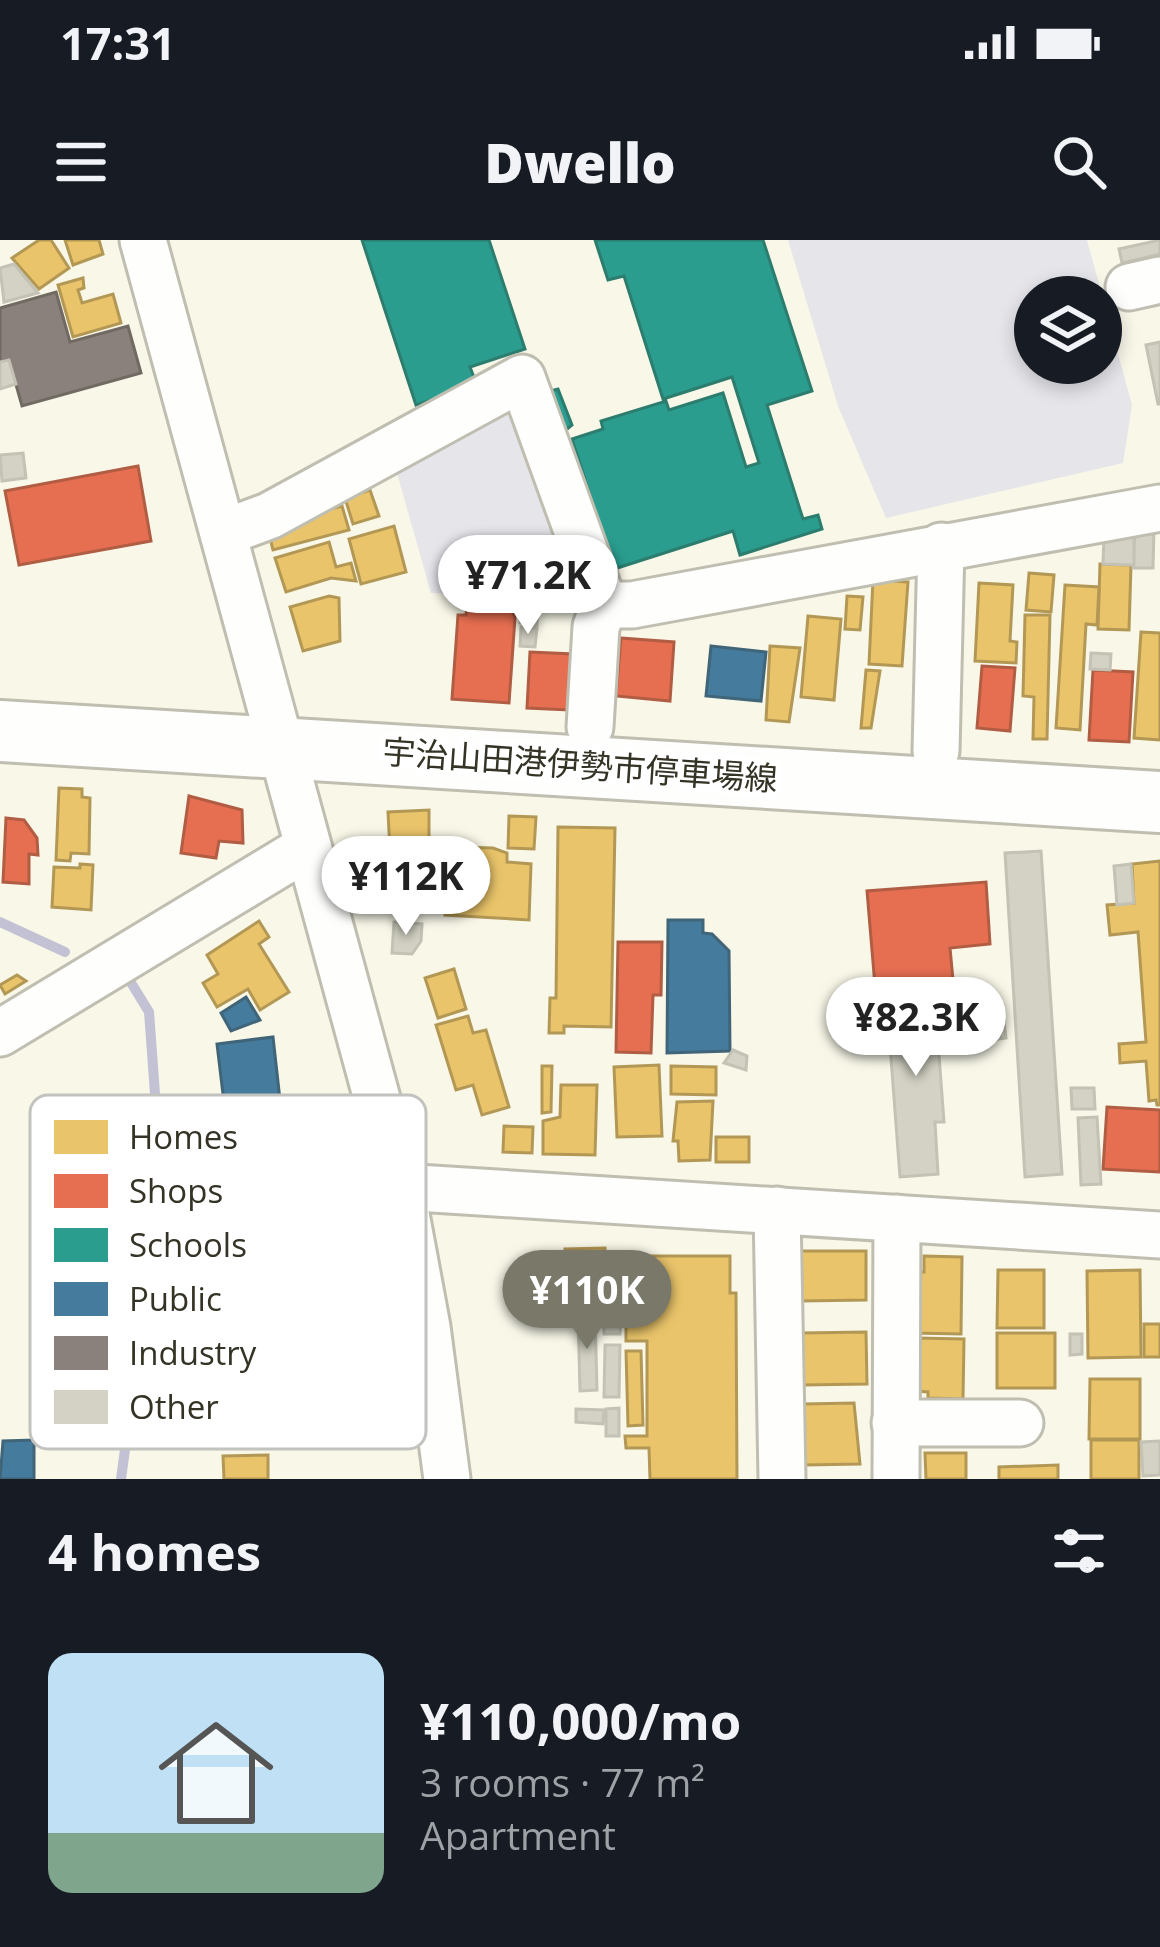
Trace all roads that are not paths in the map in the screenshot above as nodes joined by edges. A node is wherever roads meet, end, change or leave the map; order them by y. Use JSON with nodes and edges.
{"nodes":[{"id":1,"x":143,"y":240,"type":"edge"},
{"id":2,"x":1160,"y":508,"type":"edge"},
{"id":3,"x":223,"y":533,"type":"junction"},
{"id":4,"x":941,"y":546,"type":"junction"},
{"id":5,"x":604,"y":605,"type":"junction"},
{"id":6,"x":590,"y":727,"type":"dead end"},
{"id":7,"x":0,"y":730,"type":"edge"},
{"id":8,"x":276,"y":744,"type":"junction"},
{"id":9,"x":936,"y":751,"type":"dead end"},
{"id":10,"x":1160,"y":802,"type":"edge"},
{"id":11,"x":306,"y":848,"type":"junction"},
{"id":12,"x":0,"y":1033,"type":"edge"},
{"id":13,"x":375,"y":1095,"type":"edge"},
{"id":14,"x":426,"y":1189,"type":"edge"},
{"id":15,"x":777,"y":1210,"type":"junction"},
{"id":16,"x":897,"y":1218,"type":"junction"},
{"id":17,"x":1160,"y":1235,"type":"edge"},
{"id":18,"x":426,"y":1317,"type":"edge"},
{"id":19,"x":895,"y":1423,"type":"junction"},
{"id":20,"x":1020,"y":1423,"type":"dead end"},
{"id":21,"x":447,"y":1479,"type":"edge"},
{"id":22,"x":782,"y":1479,"type":"edge"},
{"id":23,"x":896,"y":1479,"type":"edge"}],
"edges":[{"from":1,"to":3,"type":"street"},
{"from":2,"to":4,"type":"street"},
{"from":3,"to":5,"type":"street"},
{"from":3,"to":8,"type":"street"},
{"from":4,"to":5,"type":"street"},
{"from":4,"to":9,"type":"street"},
{"from":5,"to":6,"type":"street"},
{"from":7,"to":8,"type":"main road","name":"宇治山田港伊勢市停車場線"},
{"from":8,"to":10,"type":"main road","name":"宇治山田港伊勢市停車場線"},
{"from":8,"to":11,"type":"street"},
{"from":11,"to":12,"type":"street"},
{"from":11,"to":13,"type":"street"},
{"from":14,"to":15,"type":"street"},
{"from":15,"to":16,"type":"street"},
{"from":15,"to":22,"type":"street"},
{"from":16,"to":17,"type":"street"},
{"from":16,"to":19,"type":"street"},
{"from":18,"to":21,"type":"street"},
{"from":19,"to":20,"type":"street"},
{"from":19,"to":23,"type":"street"}]}
